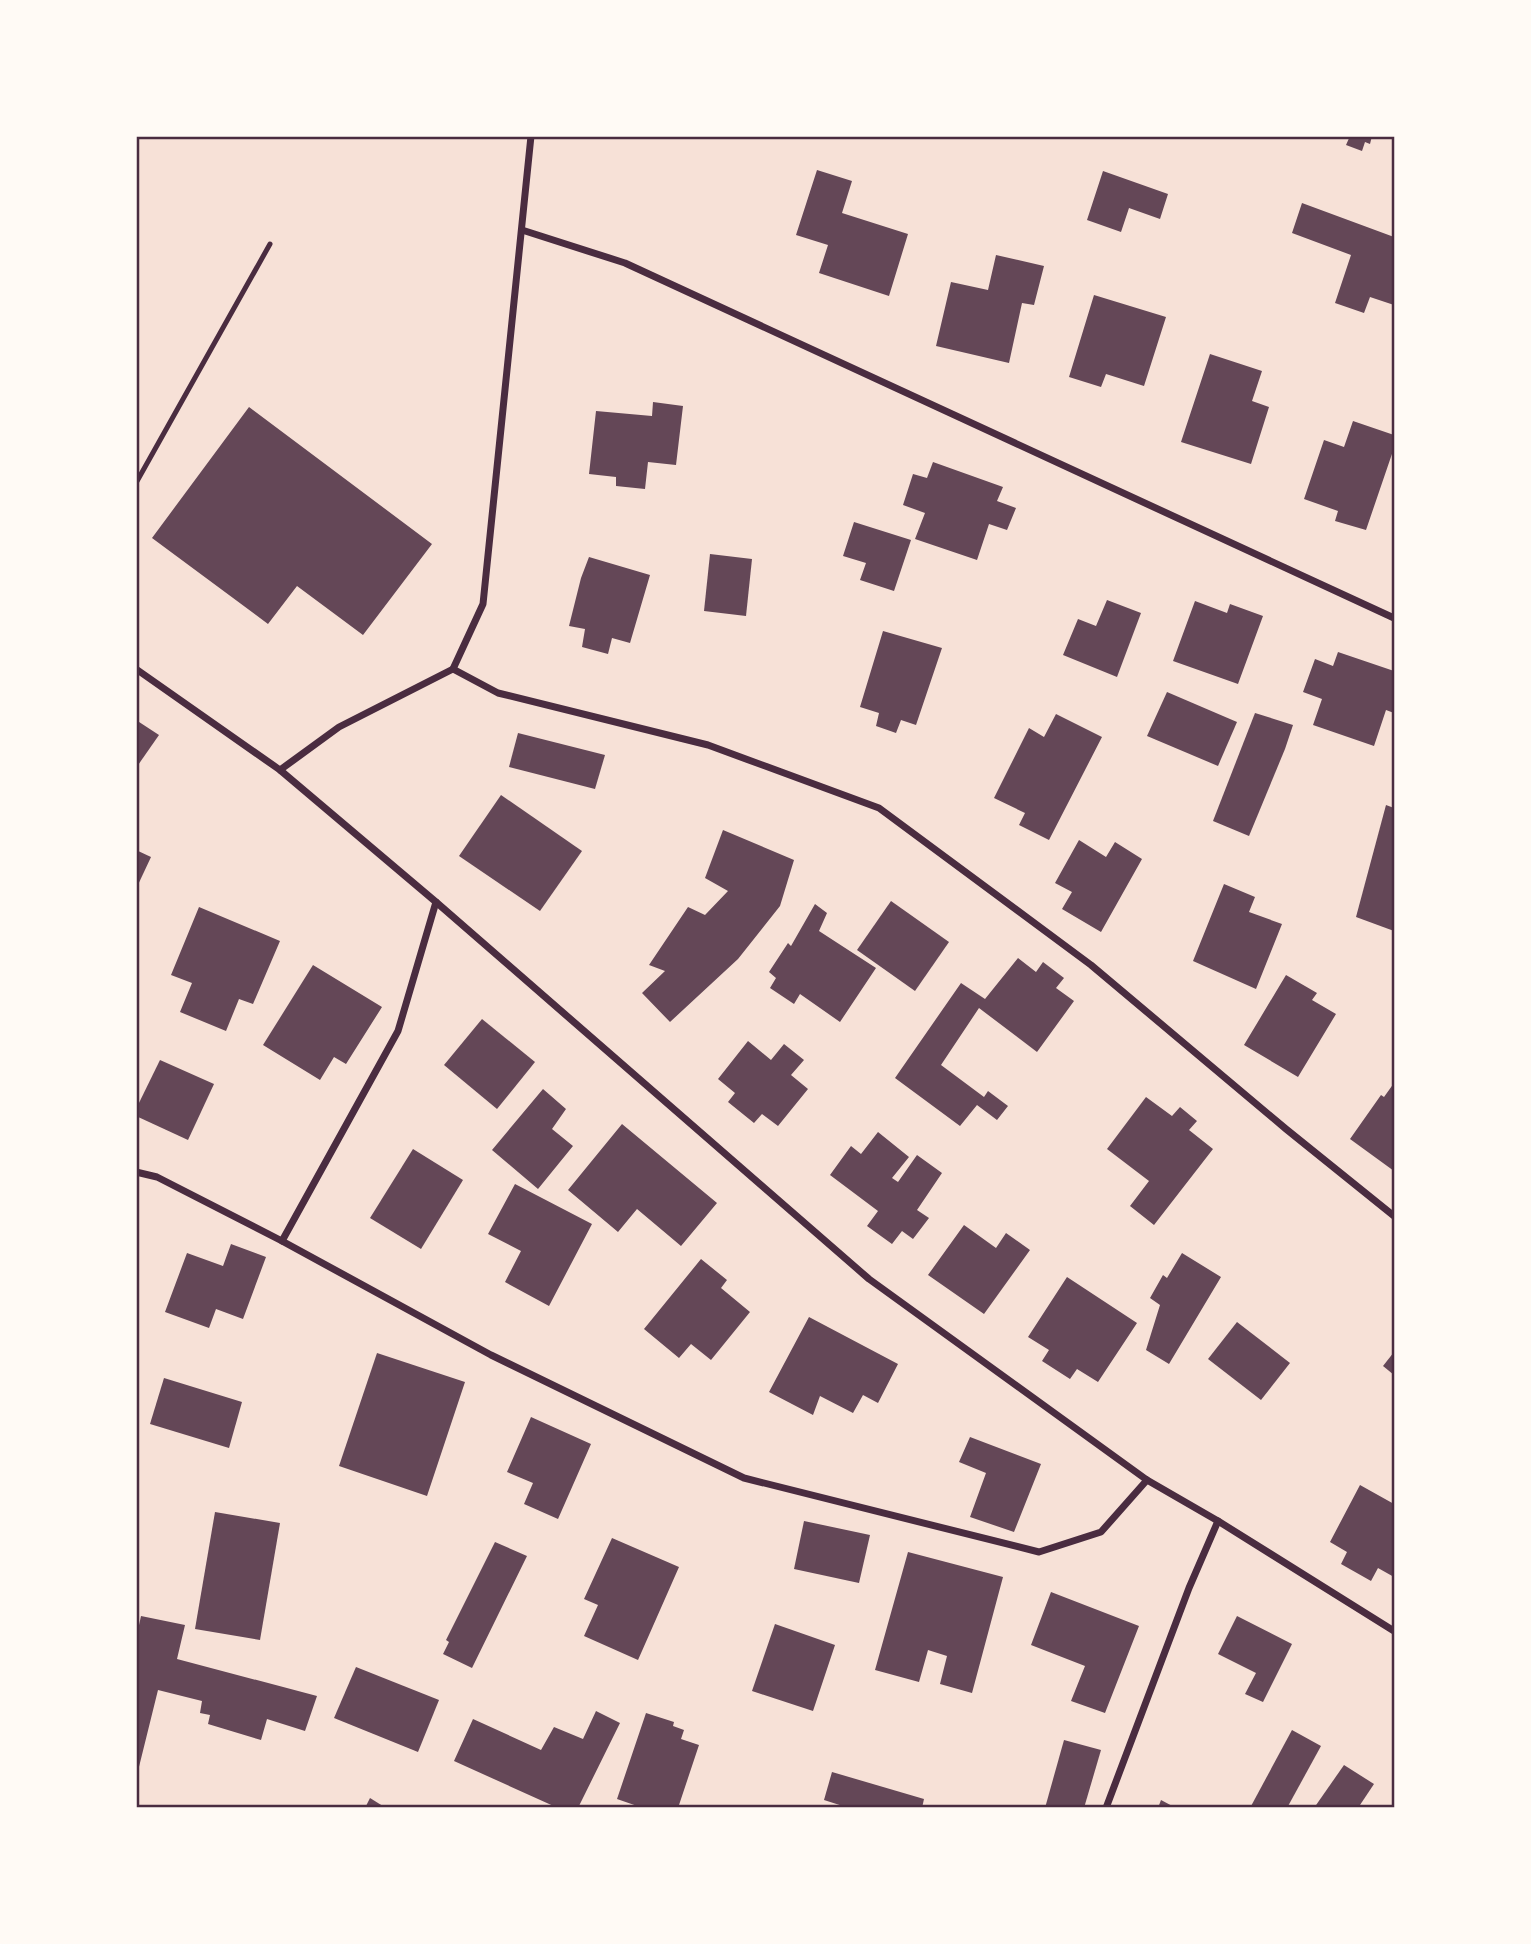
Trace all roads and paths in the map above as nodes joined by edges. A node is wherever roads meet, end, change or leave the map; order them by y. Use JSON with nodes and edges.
{"nodes":[{"id":1,"x":531,"y":136,"type":"edge"},
{"id":2,"x":522,"y":230,"type":"junction"},
{"id":3,"x":270,"y":244,"type":"dead end"},
{"id":4,"x":136,"y":484,"type":"edge"},
{"id":5,"x":1395,"y":618,"type":"edge"},
{"id":6,"x":136,"y":669,"type":"edge"},
{"id":7,"x":453,"y":669,"type":"junction"},
{"id":8,"x":281,"y":770,"type":"junction"},
{"id":9,"x":436,"y":902,"type":"junction"},
{"id":10,"x":136,"y":1172,"type":"edge"},
{"id":11,"x":1395,"y":1216,"type":"edge"},
{"id":12,"x":282,"y":1241,"type":"junction"},
{"id":13,"x":1147,"y":1480,"type":"junction"},
{"id":14,"x":1219,"y":1521,"type":"junction"},
{"id":15,"x":1395,"y":1631,"type":"edge"},
{"id":16,"x":1106,"y":1808,"type":"edge"}],
"edges":[{"from":1,"to":2,"type":"street"},
{"from":2,"to":5,"type":"street"},
{"from":2,"to":7,"type":"street"},
{"from":3,"to":4,"type":"lane"},
{"from":6,"to":8,"type":"street"},
{"from":7,"to":8,"type":"street"},
{"from":7,"to":11,"type":"street"},
{"from":8,"to":9,"type":"street"},
{"from":9,"to":12,"type":"street"},
{"from":9,"to":13,"type":"street"},
{"from":10,"to":12,"type":"street"},
{"from":12,"to":13,"type":"street"},
{"from":13,"to":14,"type":"street"},
{"from":14,"to":15,"type":"street"},
{"from":14,"to":16,"type":"street"}]}
